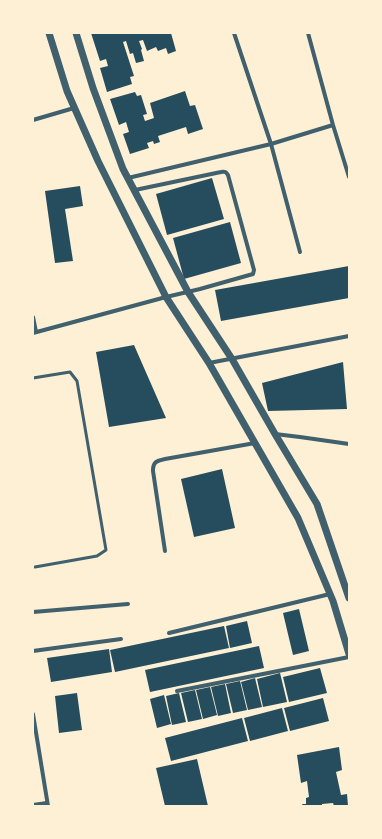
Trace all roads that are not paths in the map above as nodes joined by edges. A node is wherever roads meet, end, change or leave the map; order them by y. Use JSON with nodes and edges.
{"nodes":[{"id":1,"x":49,"y":33,"type":"edge"},
{"id":2,"x":76,"y":33,"type":"edge"},
{"id":3,"x":234,"y":33,"type":"edge"},
{"id":4,"x":308,"y":33,"type":"edge"},
{"id":5,"x":74,"y":108,"type":"junction"},
{"id":6,"x":33,"y":120,"type":"edge"},
{"id":7,"x":333,"y":125,"type":"junction"},
{"id":8,"x":271,"y":144,"type":"junction"},
{"id":9,"x":349,"y":177,"type":"edge"},
{"id":10,"x":128,"y":178,"type":"junction"},
{"id":11,"x":135,"y":190,"type":"junction"},
{"id":12,"x":300,"y":252,"type":"dead end"},
{"id":13,"x":188,"y":292,"type":"junction"},
{"id":14,"x":166,"y":297,"type":"junction"},
{"id":15,"x":33,"y":317,"type":"edge"},
{"id":16,"x":35,"y":333,"type":"edge"},
{"id":17,"x":349,"y":336,"type":"edge"},
{"id":18,"x":232,"y":359,"type":"junction"},
{"id":19,"x":209,"y":363,"type":"junction"},
{"id":20,"x":33,"y":378,"type":"edge"},
{"id":21,"x":275,"y":434,"type":"junction"},
{"id":22,"x":255,"y":444,"type":"junction"},
{"id":23,"x":349,"y":444,"type":"edge"},
{"id":24,"x":165,"y":551,"type":"dead end"},
{"id":25,"x":35,"y":566,"type":"dead end"},
{"id":26,"x":330,"y":594,"type":"junction"},
{"id":27,"x":349,"y":598,"type":"edge"},
{"id":28,"x":128,"y":604,"type":"dead end"},
{"id":29,"x":33,"y":612,"type":"edge"},
{"id":30,"x":169,"y":633,"type":"dead end"},
{"id":31,"x":121,"y":639,"type":"dead end"},
{"id":32,"x":33,"y":651,"type":"edge"},
{"id":33,"x":349,"y":656,"type":"edge"},
{"id":34,"x":177,"y":691,"type":"dead end"},
{"id":35,"x":33,"y":714,"type":"edge"},
{"id":36,"x":35,"y":735,"type":"edge"},
{"id":37,"x":48,"y":804,"type":"edge"},
{"id":38,"x":33,"y":805,"type":"edge"}],
"edges":[{"from":1,"to":5,"type":"street"},
{"from":2,"to":10,"type":"street"},
{"from":3,"to":8,"type":"street"},
{"from":4,"to":7,"type":"street"},
{"from":5,"to":6,"type":"street"},
{"from":5,"to":14,"type":"street"},
{"from":7,"to":8,"type":"street"},
{"from":7,"to":9,"type":"street"},
{"from":8,"to":10,"type":"street"},
{"from":8,"to":12,"type":"street"},
{"from":10,"to":11,"type":"street"},
{"from":11,"to":13,"type":"street"},
{"from":11,"to":13,"type":"street"},
{"from":13,"to":14,"type":"street"},
{"from":13,"to":18,"type":"street"},
{"from":14,"to":16,"type":"street"},
{"from":14,"to":19,"type":"street"},
{"from":15,"to":16,"type":"street"},
{"from":17,"to":18,"type":"street"},
{"from":18,"to":19,"type":"street"},
{"from":18,"to":21,"type":"street"},
{"from":19,"to":22,"type":"street"},
{"from":20,"to":25,"type":"lane"},
{"from":21,"to":23,"type":"street"},
{"from":21,"to":27,"type":"street"},
{"from":22,"to":24,"type":"street"},
{"from":22,"to":26,"type":"street"},
{"from":26,"to":30,"type":"street"},
{"from":26,"to":33,"type":"street"},
{"from":28,"to":29,"type":"street"},
{"from":31,"to":32,"type":"street"},
{"from":33,"to":34,"type":"street"},
{"from":35,"to":36,"type":"street"},
{"from":36,"to":37,"type":"street"},
{"from":37,"to":38,"type":"street"}]}
